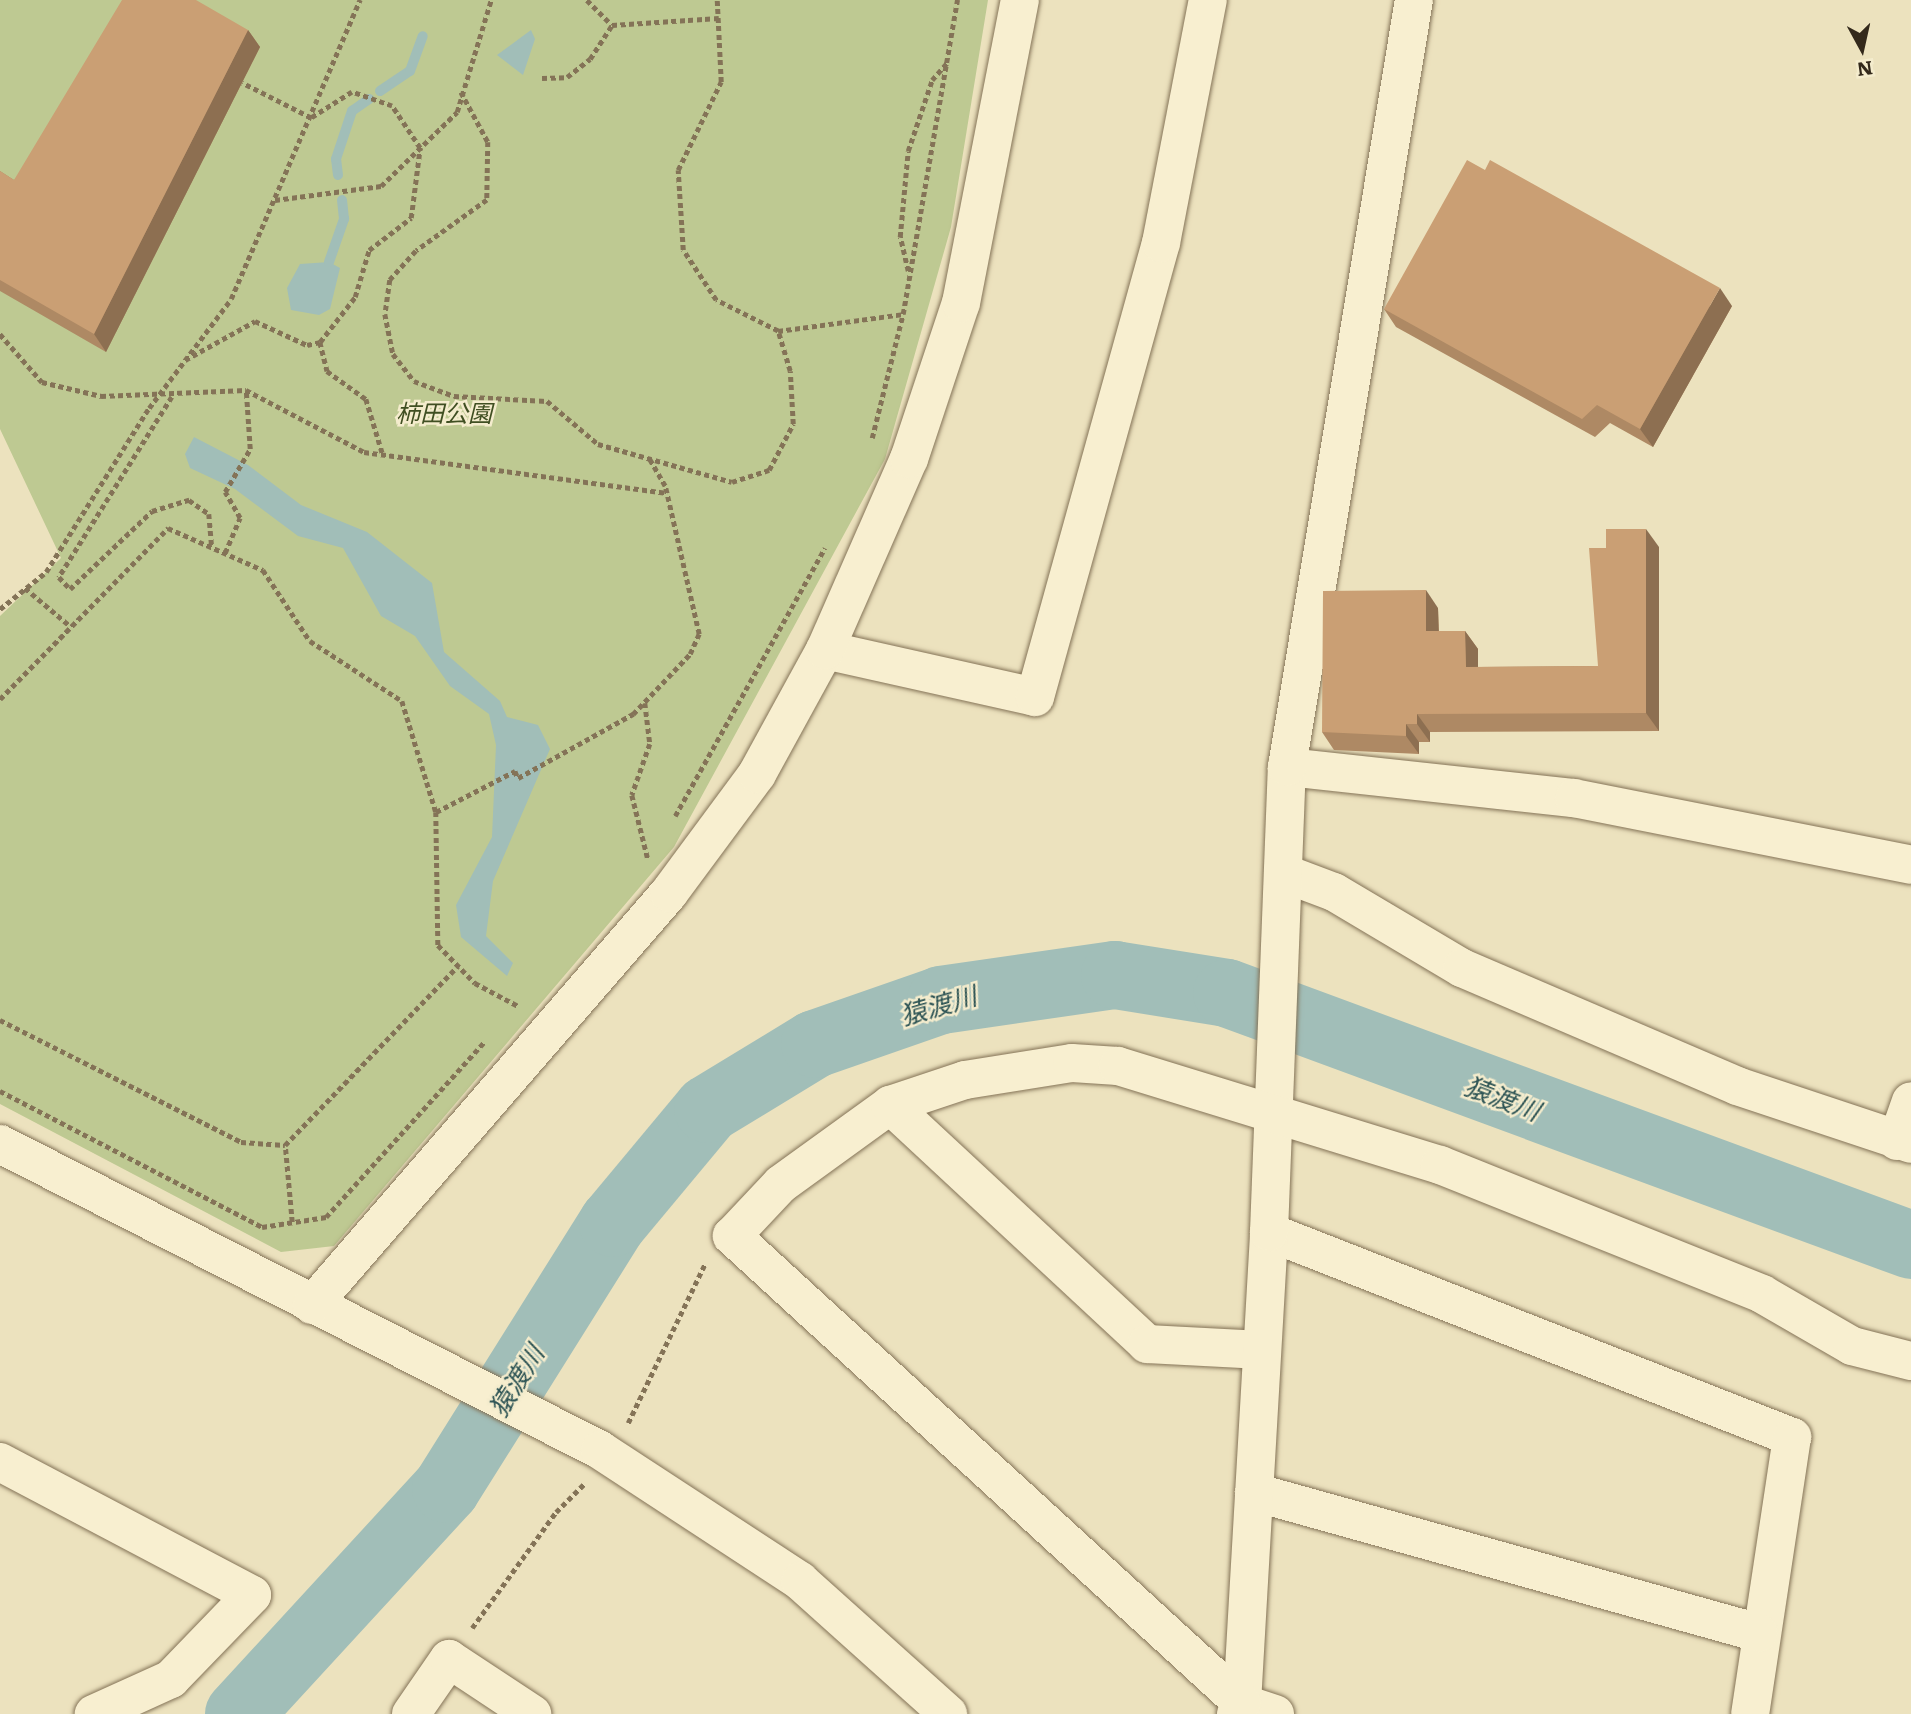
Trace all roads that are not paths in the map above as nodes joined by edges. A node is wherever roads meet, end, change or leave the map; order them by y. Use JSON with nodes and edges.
{"nodes":[{"id":1,"x":1020,"y":0,"type":"edge"},
{"id":2,"x":1209,"y":0,"type":"edge"},
{"id":3,"x":1414,"y":0,"type":"edge"},
{"id":4,"x":825,"y":650,"type":"junction"},
{"id":5,"x":1287,"y":766,"type":"junction"},
{"id":6,"x":1911,"y":866,"type":"edge"},
{"id":7,"x":1285,"y":891,"type":"junction"},
{"id":8,"x":1911,"y":1101,"type":"edge"},
{"id":9,"x":1275,"y":1102,"type":"junction"},
{"id":10,"x":890,"y":1105,"type":"junction"},
{"id":11,"x":1904,"y":1142,"type":"edge"},
{"id":12,"x":0,"y":1144,"type":"edge"},
{"id":13,"x":1269,"y":1232,"type":"junction"},
{"id":14,"x":312,"y":1305,"type":"junction"},
{"id":15,"x":1262,"y":1350,"type":"junction"},
{"id":16,"x":1911,"y":1361,"type":"edge"},
{"id":17,"x":0,"y":1462,"type":"edge"},
{"id":18,"x":1254,"y":1492,"type":"junction"},
{"id":19,"x":1759,"y":1633,"type":"junction"},
{"id":20,"x":1251,"y":1710,"type":"edge"},
{"id":21,"x":94,"y":1714,"type":"edge"},
{"id":22,"x":411,"y":1714,"type":"edge"},
{"id":23,"x":533,"y":1714,"type":"edge"},
{"id":24,"x":948,"y":1714,"type":"edge"},
{"id":25,"x":1750,"y":1714,"type":"edge"}],
"edges":[{"from":1,"to":4,"type":"street"},
{"from":2,"to":4,"type":"street"},
{"from":3,"to":5,"type":"street"},
{"from":4,"to":14,"type":"street"},
{"from":5,"to":6,"type":"street"},
{"from":5,"to":7,"type":"street"},
{"from":7,"to":9,"type":"street"},
{"from":7,"to":11,"type":"street"},
{"from":8,"to":11,"type":"street"},
{"from":9,"to":10,"type":"street"},
{"from":9,"to":13,"type":"street"},
{"from":9,"to":16,"type":"street"},
{"from":10,"to":15,"type":"street"},
{"from":10,"to":20,"type":"street"},
{"from":12,"to":14,"type":"street"},
{"from":13,"to":15,"type":"street"},
{"from":13,"to":19,"type":"street"},
{"from":14,"to":24,"type":"street"},
{"from":15,"to":18,"type":"street"},
{"from":17,"to":21,"type":"street"},
{"from":18,"to":19,"type":"street"},
{"from":18,"to":20,"type":"street"},
{"from":19,"to":25,"type":"street"},
{"from":22,"to":23,"type":"street"}]}
